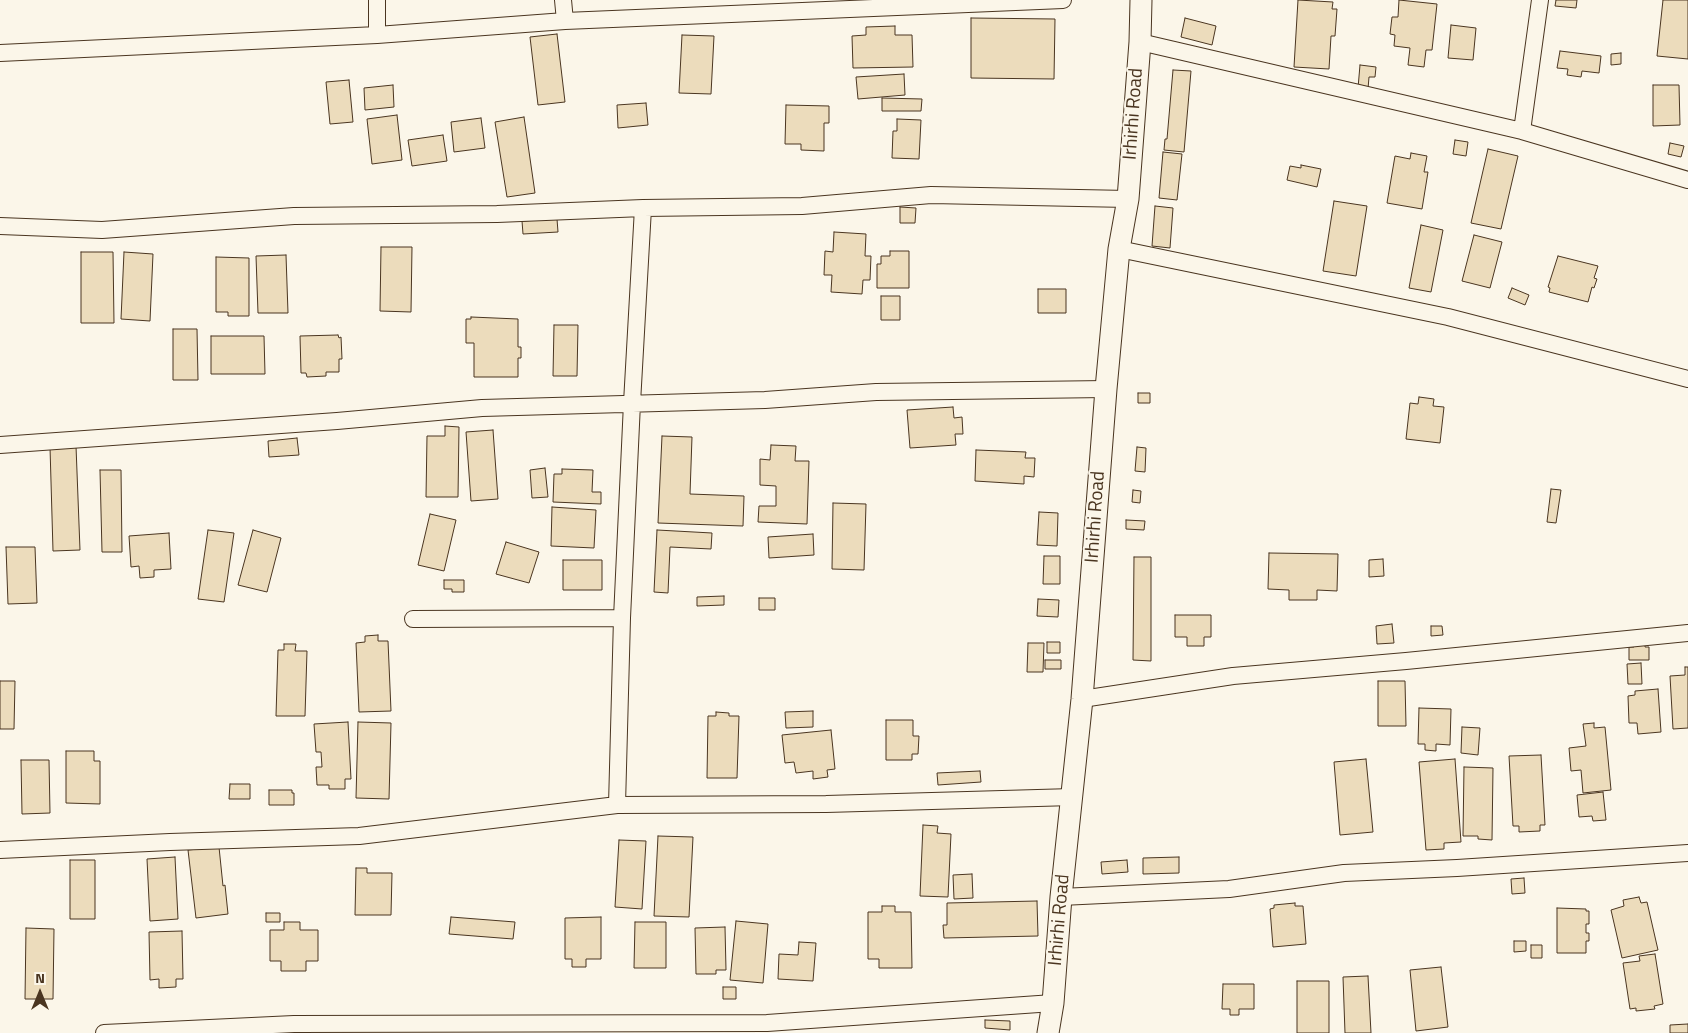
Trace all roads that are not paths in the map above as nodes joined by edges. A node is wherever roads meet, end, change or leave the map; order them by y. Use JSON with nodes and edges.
{"nodes":[{"id":1,"x":377,"y":0,"type":"edge"},
{"id":2,"x":563,"y":0,"type":"edge"},
{"id":3,"x":1063,"y":0,"type":"edge"},
{"id":4,"x":1141,"y":0,"type":"edge"},
{"id":5,"x":1540,"y":0,"type":"edge"},
{"id":6,"x":565,"y":21,"type":"junction"},
{"id":7,"x":378,"y":35,"type":"junction"},
{"id":8,"x":1140,"y":42,"type":"junction"},
{"id":9,"x":0,"y":53,"type":"edge"},
{"id":10,"x":1522,"y":131,"type":"junction"},
{"id":11,"x":1688,"y":180,"type":"edge"},
{"id":12,"x":1128,"y":199,"type":"junction"},
{"id":13,"x":643,"y":208,"type":"junction"},
{"id":14,"x":0,"y":226,"type":"edge"},
{"id":15,"x":1119,"y":249,"type":"junction"},
{"id":16,"x":1688,"y":379,"type":"edge"},
{"id":17,"x":1106,"y":389,"type":"junction"},
{"id":18,"x":632,"y":403,"type":"junction"},
{"id":19,"x":0,"y":445,"type":"edge"},
{"id":20,"x":622,"y":618,"type":"junction"},
{"id":21,"x":413,"y":619,"type":"dead end"},
{"id":22,"x":1688,"y":633,"type":"edge"},
{"id":23,"x":1082,"y":699,"type":"junction"},
{"id":24,"x":1072,"y":798,"type":"junction"},
{"id":25,"x":617,"y":805,"type":"junction"},
{"id":26,"x":0,"y":850,"type":"edge"},
{"id":27,"x":1688,"y":853,"type":"edge"},
{"id":28,"x":1062,"y":897,"type":"junction"},
{"id":29,"x":1052,"y":1003,"type":"junction"},
{"id":30,"x":104,"y":1033,"type":"edge"},
{"id":31,"x":1048,"y":1033,"type":"edge"}],
"edges":[{"from":1,"to":7,"type":"street"},
{"from":2,"to":6,"type":"street"},
{"from":3,"to":6,"type":"street"},
{"from":4,"to":8,"type":"street","name":"Irhirhi Road"},
{"from":5,"to":10,"type":"street"},
{"from":6,"to":7,"type":"street"},
{"from":7,"to":9,"type":"street"},
{"from":8,"to":10,"type":"street"},
{"from":8,"to":12,"type":"street","name":"Irhirhi Road"},
{"from":10,"to":11,"type":"street"},
{"from":12,"to":13,"type":"street"},
{"from":12,"to":15,"type":"street","name":"Irhirhi Road"},
{"from":13,"to":14,"type":"street"},
{"from":13,"to":18,"type":"street"},
{"from":15,"to":16,"type":"street"},
{"from":15,"to":17,"type":"street","name":"Irhirhi Road"},
{"from":17,"to":18,"type":"street"},
{"from":17,"to":23,"type":"street","name":"Irhirhi Road"},
{"from":18,"to":19,"type":"street"},
{"from":18,"to":20,"type":"street"},
{"from":20,"to":21,"type":"street"},
{"from":20,"to":25,"type":"street"},
{"from":22,"to":23,"type":"street"},
{"from":23,"to":24,"type":"street","name":"Irhirhi Road"},
{"from":24,"to":25,"type":"street"},
{"from":24,"to":28,"type":"street","name":"Irhirhi Road"},
{"from":25,"to":26,"type":"street"},
{"from":27,"to":28,"type":"street"},
{"from":28,"to":29,"type":"street","name":"Irhirhi Road"},
{"from":29,"to":30,"type":"street"},
{"from":29,"to":31,"type":"street","name":"Irhirhi Road"}]}
